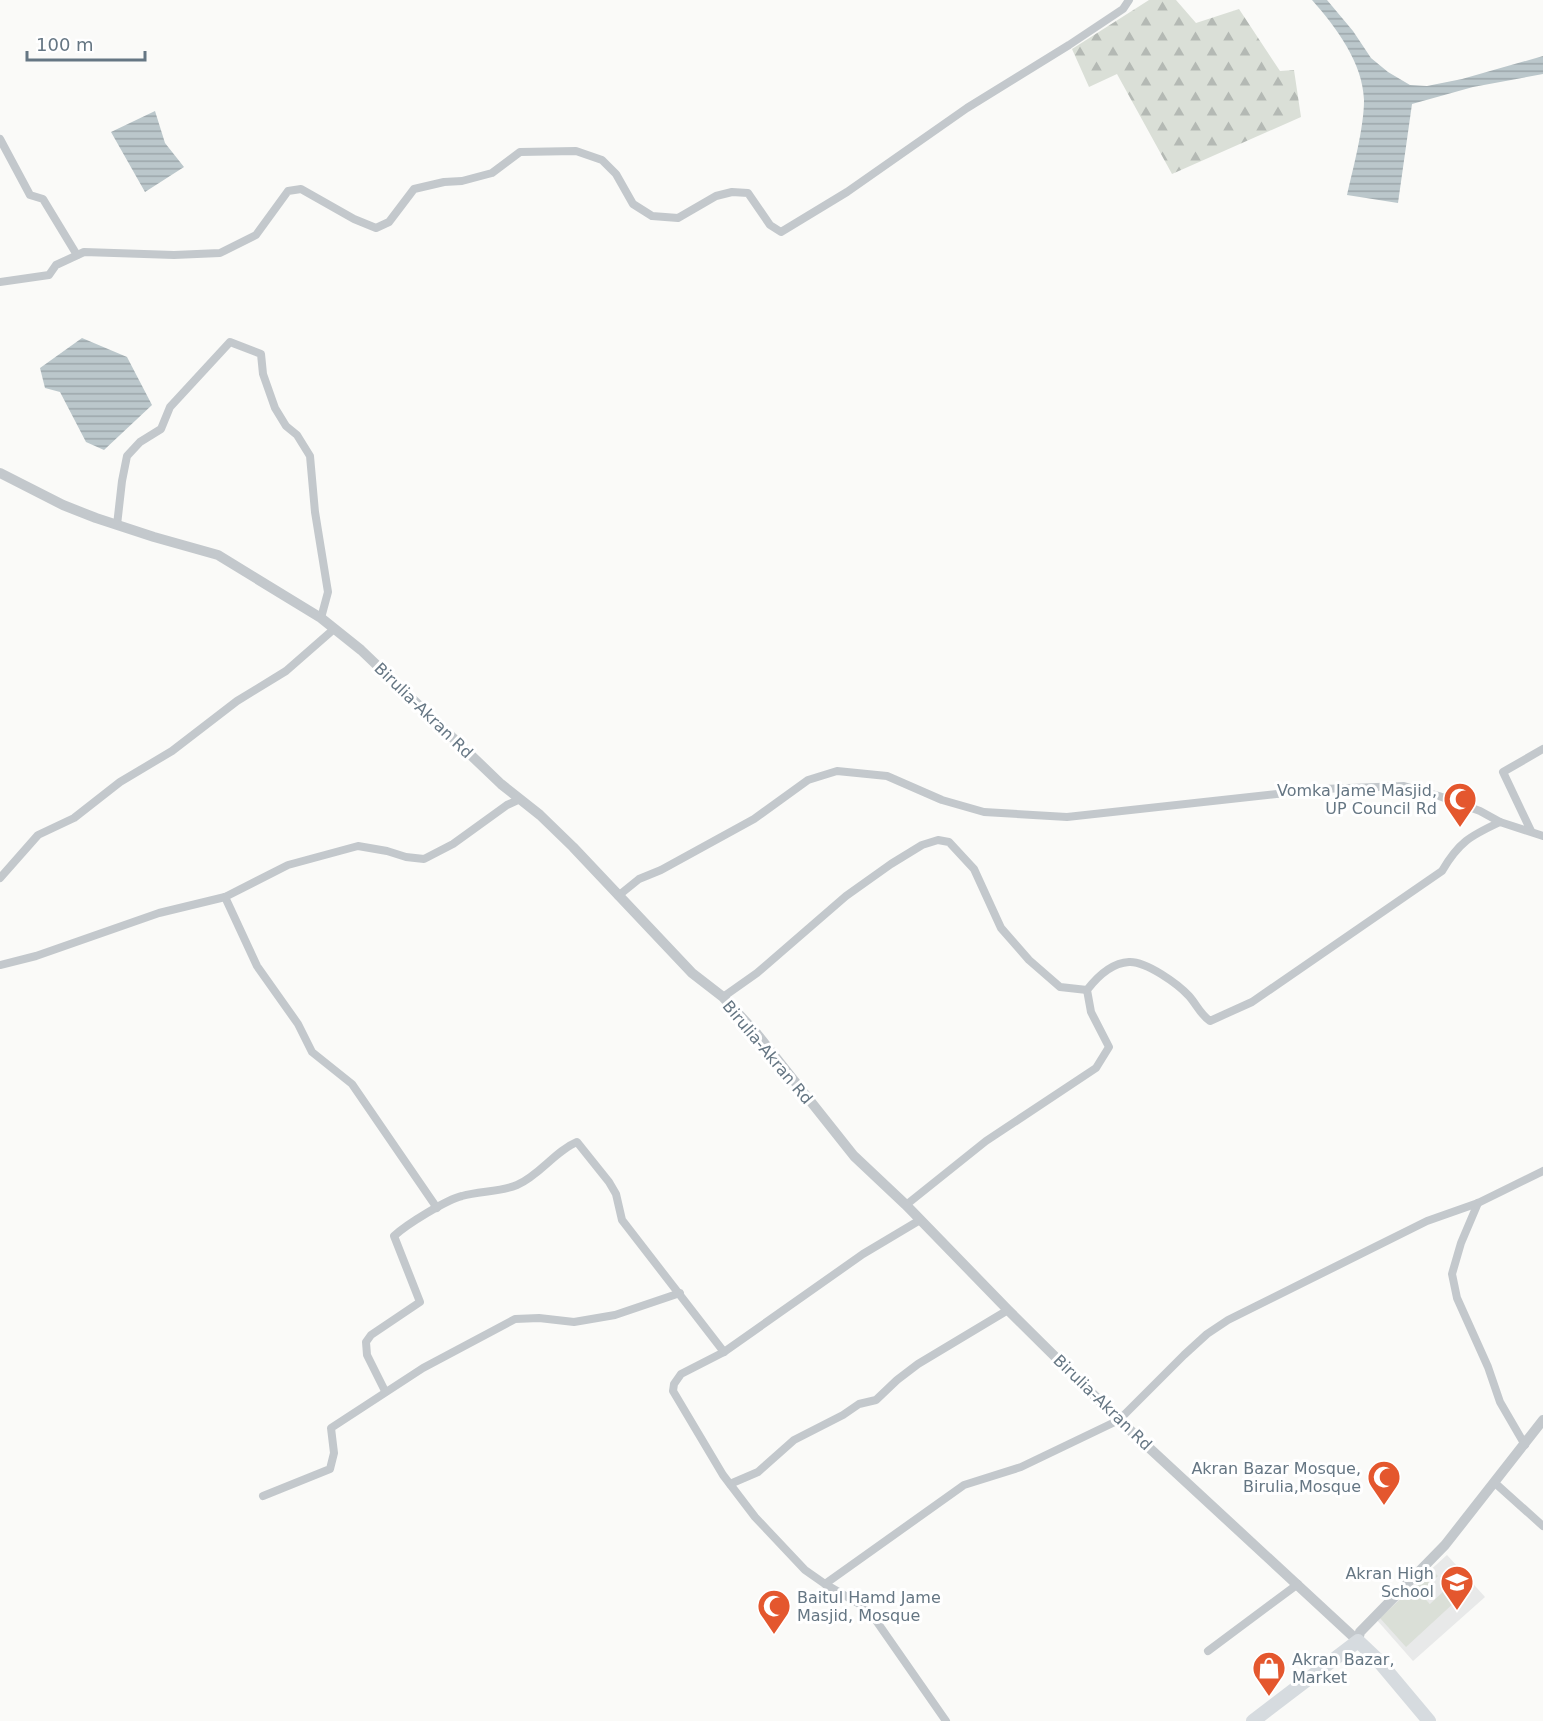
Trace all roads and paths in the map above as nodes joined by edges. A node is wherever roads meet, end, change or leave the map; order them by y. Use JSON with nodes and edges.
{"nodes":[{"id":1,"x":1129,"y":0,"type":"edge"},
{"id":2,"x":0,"y":139,"type":"edge"},
{"id":3,"x":77,"y":255,"type":"junction"},
{"id":4,"x":0,"y":282,"type":"edge"},
{"id":5,"x":0,"y":473,"type":"edge"},
{"id":6,"x":117,"y":525,"type":"junction"},
{"id":7,"x":321,"y":618,"type":"junction"},
{"id":8,"x":334,"y":629,"type":"junction"},
{"id":9,"x":1543,"y":749,"type":"edge"},
{"id":10,"x":520,"y":799,"type":"junction"},
{"id":11,"x":1500,"y":822,"type":"junction"},
{"id":12,"x":1531,"y":831,"type":"junction"},
{"id":13,"x":1543,"y":836,"type":"edge"},
{"id":14,"x":0,"y":878,"type":"edge"},
{"id":15,"x":618,"y":896,"type":"junction"},
{"id":16,"x":225,"y":897,"type":"junction"},
{"id":17,"x":0,"y":965,"type":"edge"},
{"id":18,"x":1087,"y":990,"type":"junction"},
{"id":19,"x":723,"y":997,"type":"junction"},
{"id":20,"x":1543,"y":1172,"type":"edge"},
{"id":21,"x":1478,"y":1203,"type":"junction"},
{"id":22,"x":906,"y":1205,"type":"junction"},
{"id":23,"x":437,"y":1208,"type":"junction"},
{"id":24,"x":920,"y":1220,"type":"junction"},
{"id":25,"x":680,"y":1293,"type":"junction"},
{"id":26,"x":1008,"y":1310,"type":"junction"},
{"id":27,"x":724,"y":1352,"type":"junction"},
{"id":28,"x":385,"y":1391,"type":"junction"},
{"id":29,"x":1119,"y":1420,"type":"junction"},
{"id":30,"x":1543,"y":1420,"type":"edge"},
{"id":31,"x":1525,"y":1445,"type":"junction"},
{"id":32,"x":1495,"y":1483,"type":"junction"},
{"id":33,"x":730,"y":1484,"type":"junction"},
{"id":34,"x":263,"y":1496,"type":"dead end"},
{"id":35,"x":1543,"y":1526,"type":"edge"},
{"id":36,"x":825,"y":1584,"type":"junction"},
{"id":37,"x":1298,"y":1584,"type":"junction"},
{"id":38,"x":1358,"y":1641,"type":"junction"},
{"id":39,"x":1208,"y":1651,"type":"dead end"},
{"id":40,"x":946,"y":1721,"type":"edge"},
{"id":41,"x":1252,"y":1721,"type":"edge"},
{"id":42,"x":1429,"y":1721,"type":"edge"}],
"edges":[{"from":1,"to":3,"type":"street"},
{"from":2,"to":3,"type":"street"},
{"from":3,"to":4,"type":"street"},
{"from":5,"to":6,"type":"street","name":"Birulia-Akran Rd"},
{"from":6,"to":7,"type":"street","name":"Birulia-Akran Rd"},
{"from":6,"to":7,"type":"street"},
{"from":7,"to":8,"type":"street","name":"Birulia-Akran Rd"},
{"from":8,"to":10,"type":"street","name":"Birulia-Akran Rd"},
{"from":8,"to":14,"type":"street"},
{"from":9,"to":12,"type":"street"},
{"from":10,"to":15,"type":"street","name":"Birulia-Akran Rd"},
{"from":10,"to":16,"type":"street"},
{"from":11,"to":12,"type":"street"},
{"from":11,"to":15,"type":"street"},
{"from":11,"to":18,"type":"street"},
{"from":12,"to":13,"type":"street"},
{"from":15,"to":19,"type":"street","name":"Birulia-Akran Rd"},
{"from":16,"to":17,"type":"street"},
{"from":16,"to":23,"type":"street"},
{"from":18,"to":19,"type":"street"},
{"from":18,"to":22,"type":"street"},
{"from":19,"to":22,"type":"street","name":"Birulia-Akran Rd"},
{"from":20,"to":21,"type":"street"},
{"from":21,"to":29,"type":"street"},
{"from":21,"to":31,"type":"street"},
{"from":22,"to":24,"type":"street","name":"Birulia-Akran Rd"},
{"from":23,"to":25,"type":"street"},
{"from":23,"to":28,"type":"street"},
{"from":24,"to":26,"type":"street","name":"Birulia-Akran Rd"},
{"from":24,"to":27,"type":"street"},
{"from":25,"to":27,"type":"street"},
{"from":25,"to":28,"type":"street"},
{"from":26,"to":29,"type":"street","name":"Birulia-Akran Rd"},
{"from":26,"to":33,"type":"street"},
{"from":27,"to":33,"type":"street"},
{"from":28,"to":34,"type":"street"},
{"from":29,"to":36,"type":"street"},
{"from":29,"to":37,"type":"street","name":"Birulia-Akran Rd"},
{"from":30,"to":31,"type":"street"},
{"from":31,"to":32,"type":"street"},
{"from":32,"to":35,"type":"street"},
{"from":32,"to":38,"type":"street"},
{"from":33,"to":36,"type":"street"},
{"from":36,"to":40,"type":"street"},
{"from":37,"to":38,"type":"street","name":"Birulia-Akran Rd"},
{"from":37,"to":39,"type":"street"},
{"from":38,"to":41,"type":"highway"},
{"from":38,"to":42,"type":"highway","name":"Birulia-Akran Rd"}]}
